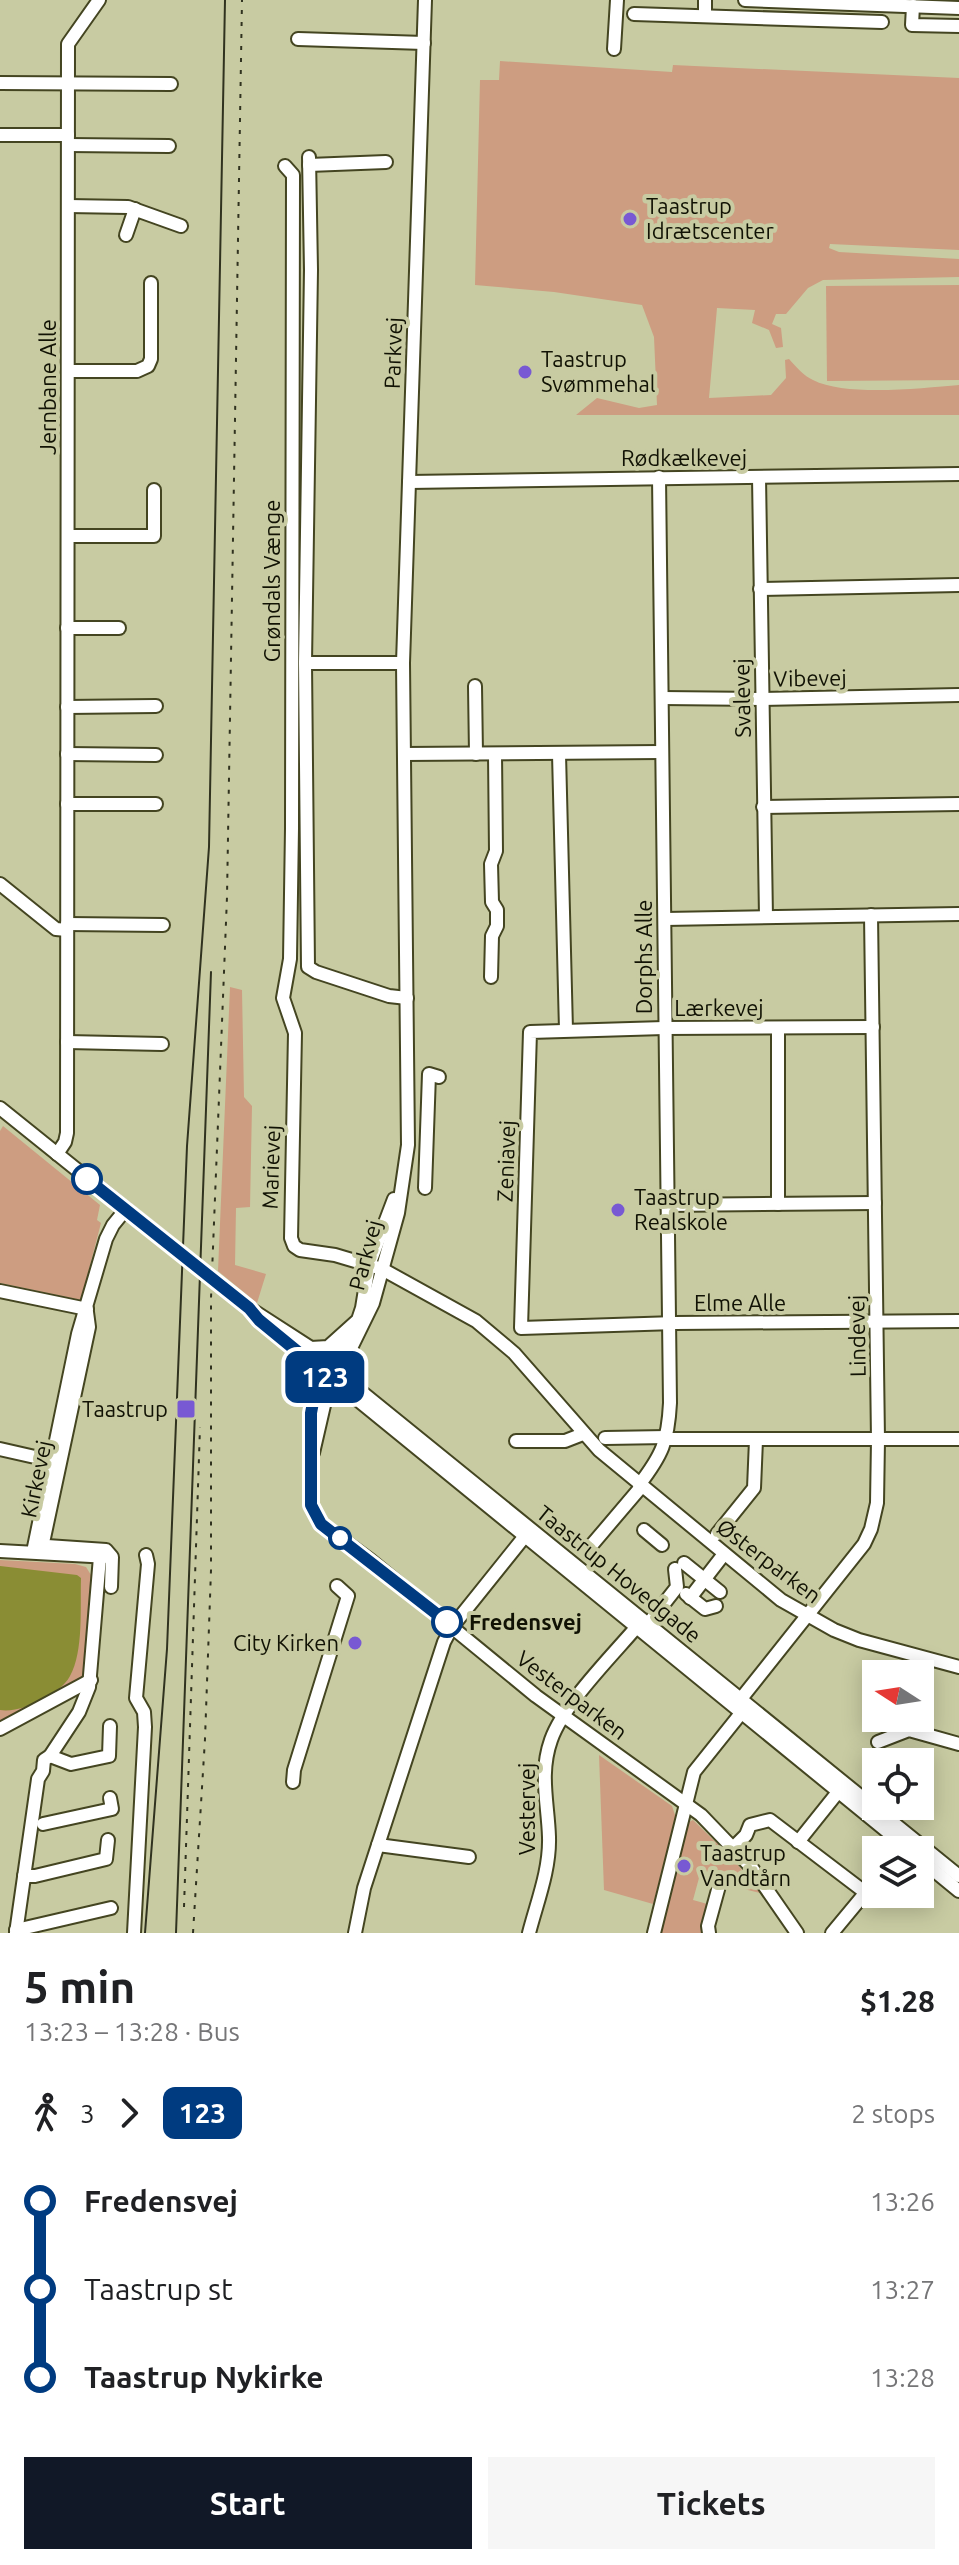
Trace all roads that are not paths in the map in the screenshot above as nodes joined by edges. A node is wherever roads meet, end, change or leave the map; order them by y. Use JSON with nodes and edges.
{"nodes":[{"id":1,"x":99,"y":0,"type":"edge"},
{"id":2,"x":425,"y":0,"type":"edge"},
{"id":3,"x":617,"y":0,"type":"edge"},
{"id":4,"x":705,"y":0,"type":"edge"},
{"id":5,"x":745,"y":0,"type":"edge"},
{"id":6,"x":802,"y":2,"type":"edge"},
{"id":7,"x":942,"y":5,"type":"edge"},
{"id":8,"x":913,"y":6,"type":"junction"},
{"id":9,"x":959,"y":8,"type":"edge"},
{"id":10,"x":634,"y":14,"type":"dead end"},
{"id":11,"x":705,"y":16,"type":"junction"},
{"id":12,"x":802,"y":19,"type":"junction"},
{"id":13,"x":882,"y":22,"type":"dead end"},
{"id":14,"x":937,"y":26,"type":"junction"},
{"id":15,"x":959,"y":26,"type":"edge"},
{"id":16,"x":298,"y":39,"type":"dead end"},
{"id":17,"x":424,"y":43,"type":"junction"},
{"id":18,"x":614,"y":49,"type":"dead end"},
{"id":19,"x":68,"y":82,"type":"junction"},
{"id":20,"x":0,"y":83,"type":"edge"},
{"id":21,"x":171,"y":84,"type":"dead end"},
{"id":22,"x":0,"y":135,"type":"edge"},
{"id":23,"x":68,"y":140,"type":"junction"},
{"id":24,"x":169,"y":146,"type":"dead end"},
{"id":25,"x":386,"y":162,"type":"dead end"},
{"id":26,"x":285,"y":166,"type":"dead end"},
{"id":27,"x":68,"y":206,"type":"junction"},
{"id":28,"x":135,"y":209,"type":"junction"},
{"id":29,"x":181,"y":226,"type":"dead end"},
{"id":30,"x":126,"y":235,"type":"dead end"},
{"id":31,"x":151,"y":283,"type":"dead end"},
{"id":32,"x":68,"y":371,"type":"junction"},
{"id":33,"x":959,"y":474,"type":"edge"},
{"id":34,"x":659,"y":477,"type":"junction"},
{"id":35,"x":759,"y":477,"type":"junction"},
{"id":36,"x":409,"y":482,"type":"junction"},
{"id":37,"x":154,"y":490,"type":"dead end"},
{"id":38,"x":68,"y":536,"type":"junction"},
{"id":39,"x":151,"y":536,"type":"junction"},
{"id":40,"x":151,"y":551,"type":"dead end"},
{"id":41,"x":959,"y":585,"type":"edge"},
{"id":42,"x":760,"y":589,"type":"junction"},
{"id":43,"x":67,"y":628,"type":"junction"},
{"id":44,"x":119,"y":628,"type":"dead end"},
{"id":45,"x":305,"y":663,"type":"junction"},
{"id":46,"x":403,"y":663,"type":"junction"},
{"id":47,"x":475,"y":686,"type":"dead end"},
{"id":48,"x":959,"y":695,"type":"edge"},
{"id":49,"x":662,"y":698,"type":"junction"},
{"id":50,"x":762,"y":699,"type":"junction"},
{"id":51,"x":156,"y":706,"type":"dead end"},
{"id":52,"x":67,"y":707,"type":"junction"},
{"id":53,"x":661,"y":752,"type":"junction"},
{"id":54,"x":67,"y":754,"type":"junction"},
{"id":55,"x":404,"y":754,"type":"junction"},
{"id":56,"x":476,"y":754,"type":"junction"},
{"id":57,"x":495,"y":754,"type":"junction"},
{"id":58,"x":559,"y":754,"type":"junction"},
{"id":59,"x":156,"y":755,"type":"dead end"},
{"id":60,"x":67,"y":804,"type":"junction"},
{"id":61,"x":156,"y":804,"type":"dead end"},
{"id":62,"x":959,"y":804,"type":"edge"},
{"id":63,"x":763,"y":807,"type":"junction"},
{"id":64,"x":0,"y":884,"type":"edge"},
{"id":65,"x":959,"y":914,"type":"edge"},
{"id":66,"x":871,"y":915,"type":"junction"},
{"id":67,"x":766,"y":917,"type":"junction"},
{"id":68,"x":665,"y":919,"type":"junction"},
{"id":69,"x":163,"y":925,"type":"dead end"},
{"id":70,"x":67,"y":927,"type":"junction"},
{"id":71,"x":491,"y":977,"type":"dead end"},
{"id":72,"x":283,"y":998,"type":"joint"},
{"id":73,"x":407,"y":998,"type":"junction"},
{"id":74,"x":873,"y":1027,"type":"junction"},
{"id":75,"x":664,"y":1028,"type":"junction"},
{"id":76,"x":778,"y":1029,"type":"junction"},
{"id":77,"x":566,"y":1030,"type":"junction"},
{"id":78,"x":67,"y":1042,"type":"junction"},
{"id":79,"x":162,"y":1044,"type":"dead end"},
{"id":80,"x":439,"y":1077,"type":"dead end"},
{"id":81,"x":0,"y":1108,"type":"edge"},
{"id":82,"x":407,"y":1140,"type":"junction"},
{"id":83,"x":426,"y":1140,"type":"junction"},
{"id":84,"x":57,"y":1154,"type":"junction"},
{"id":85,"x":425,"y":1188,"type":"dead end"},
{"id":86,"x":875,"y":1203,"type":"junction"},
{"id":87,"x":778,"y":1204,"type":"junction"},
{"id":88,"x":666,"y":1205,"type":"junction"},
{"id":89,"x":126,"y":1209,"type":"junction"},
{"id":90,"x":369,"y":1265,"type":"junction"},
{"id":91,"x":382,"y":1269,"type":"junction"},
{"id":92,"x":0,"y":1291,"type":"edge"},
{"id":93,"x":249,"y":1308,"type":"junction"},
{"id":94,"x":87,"y":1309,"type":"junction"},
{"id":95,"x":358,"y":1320,"type":"junction"},
{"id":96,"x":959,"y":1321,"type":"edge"},
{"id":97,"x":877,"y":1322,"type":"junction"},
{"id":98,"x":669,"y":1324,"type":"junction"},
{"id":99,"x":521,"y":1328,"type":"joint"},
{"id":100,"x":311,"y":1348,"type":"junction"},
{"id":101,"x":333,"y":1374,"type":"junction"},
{"id":102,"x":583,"y":1434,"type":"junction"},
{"id":103,"x":605,"y":1438,"type":"dead end"},
{"id":104,"x":667,"y":1438,"type":"junction"},
{"id":105,"x":959,"y":1439,"type":"edge"},
{"id":106,"x":756,"y":1440,"type":"junction"},
{"id":107,"x":878,"y":1440,"type":"junction"},
{"id":108,"x":516,"y":1441,"type":"dead end"},
{"id":109,"x":0,"y":1449,"type":"edge"},
{"id":110,"x":55,"y":1461,"type":"junction"},
{"id":111,"x":640,"y":1486,"type":"junction"},
{"id":112,"x":644,"y":1530,"type":"dead end"},
{"id":113,"x":528,"y":1532,"type":"junction"},
{"id":114,"x":717,"y":1534,"type":"dead end"},
{"id":115,"x":662,"y":1545,"type":"dead end"},
{"id":116,"x":590,"y":1547,"type":"dead end"},
{"id":117,"x":0,"y":1551,"type":"edge"},
{"id":118,"x":33,"y":1552,"type":"junction"},
{"id":119,"x":724,"y":1554,"type":"junction"},
{"id":120,"x":146,"y":1555,"type":"dead end"},
{"id":121,"x":106,"y":1557,"type":"junction"},
{"id":122,"x":705,"y":1579,"type":"junction"},
{"id":123,"x":337,"y":1586,"type":"dead end"},
{"id":124,"x":111,"y":1587,"type":"dead end"},
{"id":125,"x":677,"y":1587,"type":"junction"},
{"id":126,"x":720,"y":1592,"type":"dead end"},
{"id":127,"x":690,"y":1598,"type":"junction"},
{"id":128,"x":716,"y":1606,"type":"dead end"},
{"id":129,"x":808,"y":1617,"type":"junction"},
{"id":130,"x":642,"y":1623,"type":"junction"},
{"id":131,"x":452,"y":1627,"type":"junction"},
{"id":132,"x":959,"y":1667,"type":"edge"},
{"id":133,"x":91,"y":1680,"type":"junction"},
{"id":134,"x":741,"y":1706,"type":"junction"},
{"id":135,"x":563,"y":1716,"type":"junction"},
{"id":136,"x":110,"y":1726,"type":"dead end"},
{"id":137,"x":0,"y":1729,"type":"edge"},
{"id":138,"x":878,"y":1742,"type":"dead end"},
{"id":139,"x":959,"y":1744,"type":"edge"},
{"id":140,"x":50,"y":1756,"type":"junction"},
{"id":141,"x":293,"y":1782,"type":"dead end"},
{"id":142,"x":838,"y":1792,"type":"junction"},
{"id":143,"x":110,"y":1798,"type":"dead end"},
{"id":144,"x":686,"y":1803,"type":"junction"},
{"id":145,"x":43,"y":1824,"type":"dead end"},
{"id":146,"x":893,"y":1836,"type":"edge"},
{"id":147,"x":894,"y":1836,"type":"edge"},
{"id":148,"x":108,"y":1840,"type":"dead end"},
{"id":149,"x":798,"y":1842,"type":"junction"},
{"id":150,"x":378,"y":1845,"type":"junction"},
{"id":151,"x":734,"y":1847,"type":"junction"},
{"id":152,"x":469,"y":1857,"type":"dead end"},
{"id":153,"x":934,"y":1862,"type":"edge"},
{"id":154,"x":934,"y":1870,"type":"edge"},
{"id":155,"x":24,"y":1876,"type":"junction"},
{"id":156,"x":959,"y":1876,"type":"edge"},
{"id":157,"x":719,"y":1886,"type":"dead end"},
{"id":158,"x":862,"y":1890,"type":"edge"},
{"id":159,"x":959,"y":1891,"type":"edge"},
{"id":160,"x":862,"y":1898,"type":"edge"},
{"id":161,"x":111,"y":1908,"type":"dead end"},
{"id":162,"x":16,"y":1932,"type":"edge"},
{"id":163,"x":134,"y":1933,"type":"edge"},
{"id":164,"x":355,"y":1933,"type":"edge"},
{"id":165,"x":529,"y":1933,"type":"edge"},
{"id":166,"x":654,"y":1933,"type":"edge"},
{"id":167,"x":709,"y":1933,"type":"edge"},
{"id":168,"x":797,"y":1933,"type":"edge"},
{"id":169,"x":832,"y":1933,"type":"edge"}],
"edges":[{"from":1,"to":19,"type":"street","name":"Jernbane Alle"},
{"from":2,"to":17,"type":"street","name":"Parkvej"},
{"from":3,"to":18,"type":"street"},
{"from":4,"to":11,"type":"street"},
{"from":5,"to":6,"type":"street"},
{"from":6,"to":8,"type":"street"},
{"from":6,"to":12,"type":"street"},
{"from":7,"to":8,"type":"street"},
{"from":7,"to":9,"type":"street"},
{"from":7,"to":14,"type":"street"},
{"from":8,"to":14,"type":"street"},
{"from":10,"to":11,"type":"street"},
{"from":11,"to":12,"type":"street"},
{"from":12,"to":13,"type":"street"},
{"from":14,"to":15,"type":"street"},
{"from":16,"to":17,"type":"street"},
{"from":17,"to":36,"type":"street","name":"Parkvej"},
{"from":19,"to":20,"type":"street"},
{"from":19,"to":21,"type":"street"},
{"from":19,"to":23,"type":"street","name":"Jernbane Alle"},
{"from":22,"to":23,"type":"street"},
{"from":23,"to":24,"type":"street"},
{"from":23,"to":27,"type":"street","name":"Jernbane Alle"},
{"from":25,"to":45,"type":"street"},
{"from":26,"to":72,"type":"street","name":"Grøndals Vænge"},
{"from":27,"to":28,"type":"street"},
{"from":27,"to":32,"type":"street","name":"Jernbane Alle"},
{"from":28,"to":29,"type":"street"},
{"from":28,"to":30,"type":"street"},
{"from":31,"to":32,"type":"street"},
{"from":32,"to":38,"type":"street","name":"Jernbane Alle"},
{"from":33,"to":35,"type":"street","name":"Rødkælkevej"},
{"from":34,"to":35,"type":"street","name":"Rødkælkevej"},
{"from":34,"to":36,"type":"street","name":"Rødkælkevej"},
{"from":34,"to":49,"type":"street","name":"Dorphs Alle"},
{"from":35,"to":42,"type":"street","name":"Svalevej"},
{"from":36,"to":46,"type":"street","name":"Parkvej"},
{"from":37,"to":39,"type":"street"},
{"from":38,"to":39,"type":"street"},
{"from":38,"to":43,"type":"street","name":"Jernbane Alle"},
{"from":39,"to":40,"type":"street"},
{"from":41,"to":42,"type":"street"},
{"from":42,"to":50,"type":"street","name":"Svalevej"},
{"from":43,"to":44,"type":"street"},
{"from":43,"to":52,"type":"street","name":"Jernbane Alle"},
{"from":45,"to":46,"type":"street"},
{"from":45,"to":73,"type":"street"},
{"from":46,"to":55,"type":"street","name":"Parkvej"},
{"from":47,"to":56,"type":"street"},
{"from":48,"to":50,"type":"street","name":"Vibevej"},
{"from":49,"to":50,"type":"street","name":"Vibevej"},
{"from":49,"to":53,"type":"street","name":"Dorphs Alle"},
{"from":50,"to":63,"type":"street","name":"Svalevej"},
{"from":51,"to":52,"type":"street"},
{"from":52,"to":54,"type":"street","name":"Jernbane Alle"},
{"from":53,"to":58,"type":"street"},
{"from":53,"to":68,"type":"street","name":"Dorphs Alle"},
{"from":54,"to":59,"type":"street"},
{"from":54,"to":60,"type":"street","name":"Jernbane Alle"},
{"from":55,"to":56,"type":"street"},
{"from":55,"to":73,"type":"street","name":"Parkvej"},
{"from":56,"to":57,"type":"street"},
{"from":57,"to":58,"type":"street"},
{"from":57,"to":71,"type":"street"},
{"from":58,"to":77,"type":"street"},
{"from":60,"to":61,"type":"street"},
{"from":60,"to":70,"type":"street","name":"Jernbane Alle"},
{"from":62,"to":63,"type":"street"},
{"from":63,"to":67,"type":"street","name":"Svalevej"},
{"from":64,"to":70,"type":"street"},
{"from":65,"to":66,"type":"street"},
{"from":66,"to":67,"type":"street"},
{"from":66,"to":74,"type":"street","name":"Lindevej"},
{"from":67,"to":68,"type":"street"},
{"from":68,"to":75,"type":"street","name":"Dorphs Alle"},
{"from":69,"to":70,"type":"street"},
{"from":70,"to":78,"type":"street","name":"Jernbane Alle"},
{"from":72,"to":90,"type":"street","name":"Marievej"},
{"from":73,"to":82,"type":"street","name":"Parkvej"},
{"from":74,"to":76,"type":"street","name":"Lærkevej"},
{"from":74,"to":86,"type":"street","name":"Lindevej"},
{"from":75,"to":76,"type":"street","name":"Lærkevej"},
{"from":75,"to":77,"type":"street","name":"Lærkevej"},
{"from":75,"to":88,"type":"street","name":"Dorphs Alle"},
{"from":76,"to":87,"type":"street"},
{"from":77,"to":99,"type":"street","name":"Zeniavej"},
{"from":78,"to":79,"type":"street"},
{"from":78,"to":84,"type":"street","name":"Jernbane Alle"},
{"from":80,"to":83,"type":"street"},
{"from":81,"to":84,"type":"street","name":"Taastrup Hovedgade"},
{"from":82,"to":83,"type":"street"},
{"from":82,"to":90,"type":"street","name":"Parkvej"},
{"from":82,"to":91,"type":"street","name":"Parkvej"},
{"from":83,"to":85,"type":"street"},
{"from":84,"to":89,"type":"street","name":"Taastrup Hovedgade"},
{"from":86,"to":87,"type":"street"},
{"from":86,"to":97,"type":"street","name":"Lindevej"},
{"from":87,"to":88,"type":"street"},
{"from":88,"to":98,"type":"street","name":"Dorphs Alle"},
{"from":89,"to":93,"type":"street","name":"Taastrup Hovedgade"},
{"from":89,"to":94,"type":"street","name":"Kirkevej"},
{"from":90,"to":91,"type":"street","name":"Marievej"},
{"from":90,"to":95,"type":"street","name":"Parkvej"},
{"from":91,"to":101,"type":"street","name":"Parkvej"},
{"from":91,"to":102,"type":"street","name":"Østerparken"},
{"from":92,"to":94,"type":"street"},
{"from":93,"to":100,"type":"street","name":"Taastrup Hovedgade"},
{"from":93,"to":101,"type":"street","name":"Taastrup Hovedgade"},
{"from":94,"to":110,"type":"street","name":"Kirkevej"},
{"from":95,"to":100,"type":"street","name":"Parkvej"},
{"from":95,"to":101,"type":"street","name":"Parkvej"},
{"from":96,"to":97,"type":"street","name":"Elme Alle"},
{"from":97,"to":98,"type":"street","name":"Elme Alle"},
{"from":97,"to":107,"type":"street","name":"Lindevej"},
{"from":98,"to":99,"type":"street","name":"Elme Alle"},
{"from":98,"to":104,"type":"street","name":"Dorphs Alle"},
{"from":100,"to":101,"type":"street","name":"Taastrup Hovedgade"},
{"from":101,"to":113,"type":"street","name":"Taastrup Hovedgade"},
{"from":101,"to":131,"type":"street","name":"Vesterparken"},
{"from":102,"to":108,"type":"street"},
{"from":102,"to":111,"type":"street","name":"Østerparken"},
{"from":103,"to":104,"type":"street"},
{"from":104,"to":106,"type":"street"},
{"from":104,"to":111,"type":"street","name":"Dorphs Alle"},
{"from":105,"to":107,"type":"street"},
{"from":106,"to":107,"type":"street"},
{"from":106,"to":114,"type":"street"},
{"from":107,"to":129,"type":"street","name":"Lindevej"},
{"from":109,"to":110,"type":"street"},
{"from":110,"to":118,"type":"street","name":"Kirkevej"},
{"from":111,"to":116,"type":"street","name":"Dorphs Alle"},
{"from":111,"to":119,"type":"street","name":"Østerparken"},
{"from":112,"to":115,"type":"street"},
{"from":113,"to":130,"type":"street","name":"Taastrup Hovedgade"},
{"from":113,"to":131,"type":"street"},
{"from":117,"to":118,"type":"street"},
{"from":118,"to":121,"type":"street"},
{"from":119,"to":122,"type":"street"},
{"from":119,"to":129,"type":"street","name":"Østerparken"},
{"from":120,"to":163,"type":"street"},
{"from":121,"to":124,"type":"street"},
{"from":121,"to":133,"type":"street"},
{"from":122,"to":125,"type":"street"},
{"from":122,"to":126,"type":"street"},
{"from":122,"to":127,"type":"street"},
{"from":123,"to":141,"type":"street"},
{"from":125,"to":127,"type":"street"},
{"from":125,"to":130,"type":"street","name":"Vestervej"},
{"from":127,"to":128,"type":"street"},
{"from":129,"to":132,"type":"street","name":"Østerparken"},
{"from":129,"to":134,"type":"street","name":"Lindevej"},
{"from":130,"to":134,"type":"street","name":"Taastrup Hovedgade"},
{"from":130,"to":135,"type":"street","name":"Vestervej"},
{"from":131,"to":135,"type":"street","name":"Vesterparken"},
{"from":131,"to":150,"type":"street"},
{"from":133,"to":137,"type":"street"},
{"from":133,"to":140,"type":"street"},
{"from":134,"to":142,"type":"street","name":"Taastrup Hovedgade"},
{"from":134,"to":144,"type":"street","name":"Lindevej"},
{"from":134,"to":147,"type":"street","name":"Taastrup Hovedgade"},
{"from":135,"to":144,"type":"street","name":"Vesterparken"},
{"from":135,"to":165,"type":"street","name":"Vestervej"},
{"from":136,"to":140,"type":"street"},
{"from":138,"to":139,"type":"street"},
{"from":140,"to":155,"type":"street"},
{"from":142,"to":146,"type":"street","name":"Taastrup Hovedgade"},
{"from":142,"to":149,"type":"street"},
{"from":143,"to":145,"type":"street"},
{"from":144,"to":151,"type":"street","name":"Vesterparken"},
{"from":144,"to":166,"type":"street","name":"Lindevej"},
{"from":148,"to":155,"type":"street"},
{"from":149,"to":151,"type":"street"},
{"from":149,"to":158,"type":"street"},
{"from":150,"to":152,"type":"street"},
{"from":150,"to":164,"type":"street"},
{"from":151,"to":168,"type":"street","name":"Vesterparken"},
{"from":153,"to":156,"type":"street","name":"Taastrup Hovedgade"},
{"from":154,"to":159,"type":"street"},
{"from":155,"to":162,"type":"street"},
{"from":157,"to":167,"type":"street"},
{"from":160,"to":169,"type":"street"},
{"from":161,"to":162,"type":"street"}]}
